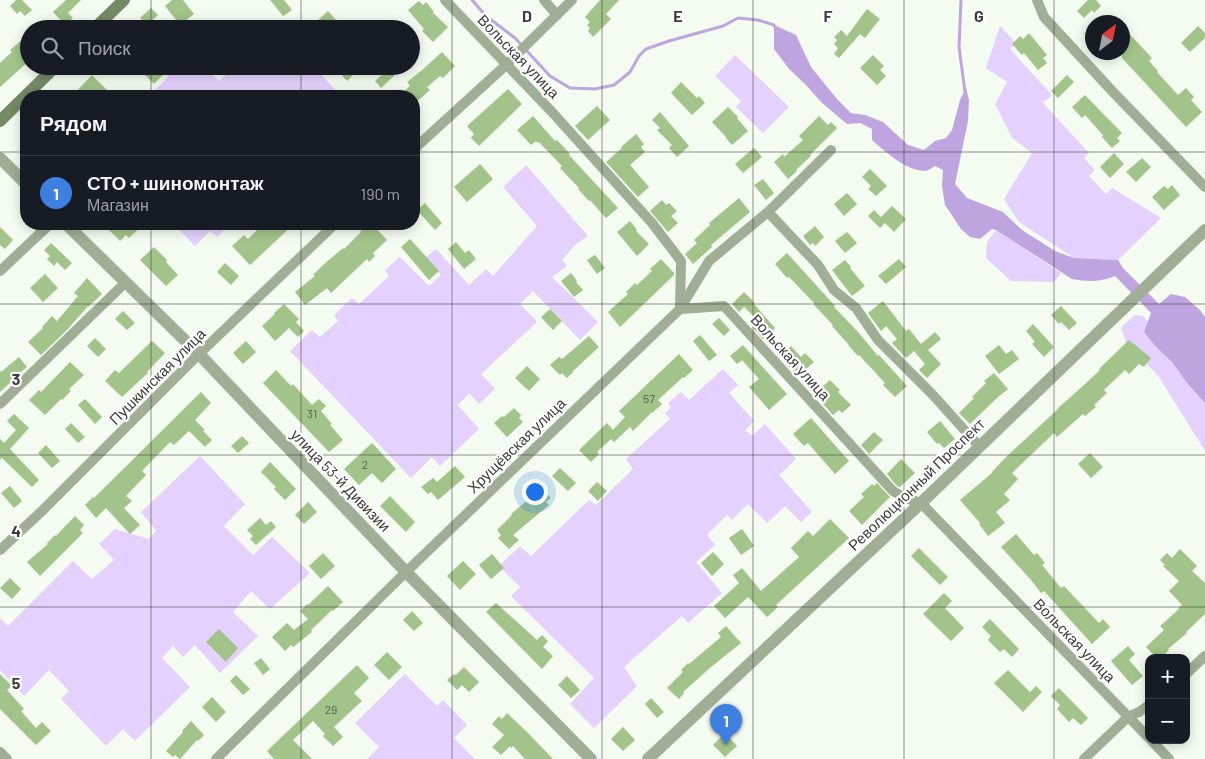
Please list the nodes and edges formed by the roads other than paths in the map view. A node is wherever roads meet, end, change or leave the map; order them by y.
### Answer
1 (124, 0) edge
2 (445, 0) edge
3 (544, 0) edge
4 (572, 0) edge
5 (1036, 0) edge
6 (557, 15) junction
7 (103, 20) edge
8 (506, 64) junction
9 (47, 75) edge
10 (32, 90) edge
11 (20, 101) edge
12 (0, 121) edge
13 (420, 143) edge
14 (832, 150) dead end
15 (0, 158) edge
16 (20, 178) edge
17 (1205, 187) edge
18 (768, 212) junction
19 (43, 230) edge
20 (72, 230) edge
21 (329, 230) edge
22 (1205, 230) edge
23 (0, 270) edge
24 (126, 282) junction
25 (680, 309) junction
26 (199, 354) junction
27 (0, 404) edge
28 (979, 446) junction
29 (921, 503) junction
30 (0, 550) edge
31 (406, 572) junction
32 (1205, 656) edge
33 (1190, 670) edge
34 (1145, 708) edge
35 (1128, 717) junction
36 (1145, 734) edge
37 (1154, 744) edge
38 (0, 752) edge
39 (7, 759) edge
40 (216, 759) edge
41 (591, 759) edge
42 (648, 759) edge
43 (1084, 759) edge
44 (1168, 759) edge

1 - 7 main road
2 - 8 street, Вольская улица
3 - 6 street
4 - 6 street
5 - 17 street
6 - 8 street
8 - 13 street
8 - 25 street, Вольская улица
9 - 10 main road
11 - 12 main road
14 - 18 street, Хрущёвская улица
15 - 16 street
18 - 25 street, Хрущёвская улица
18 - 28 street
19 - 23 street
20 - 24 street, улица 53-й Дивизии
21 - 26 street, Пушкинская улица
22 - 28 street, Революционный Проспект
24 - 26 street, улица 53-й Дивизии
24 - 27 street
25 - 29 street, Вольская улица
25 - 31 street, Хрущёвская улица
26 - 30 street, Пушкинская улица
26 - 31 street, улица 53-й Дивизии
28 - 29 street, Революционный Проспект
29 - 35 street, Вольская улица
29 - 42 street, Революционный Проспект
31 - 40 street, Хрущёвская улица
31 - 41 street, улица 53-й Дивизии
32 - 33 street
34 - 35 street
35 - 36 street, Вольская улица
35 - 43 street
37 - 44 street, Вольская улица
38 - 39 street

